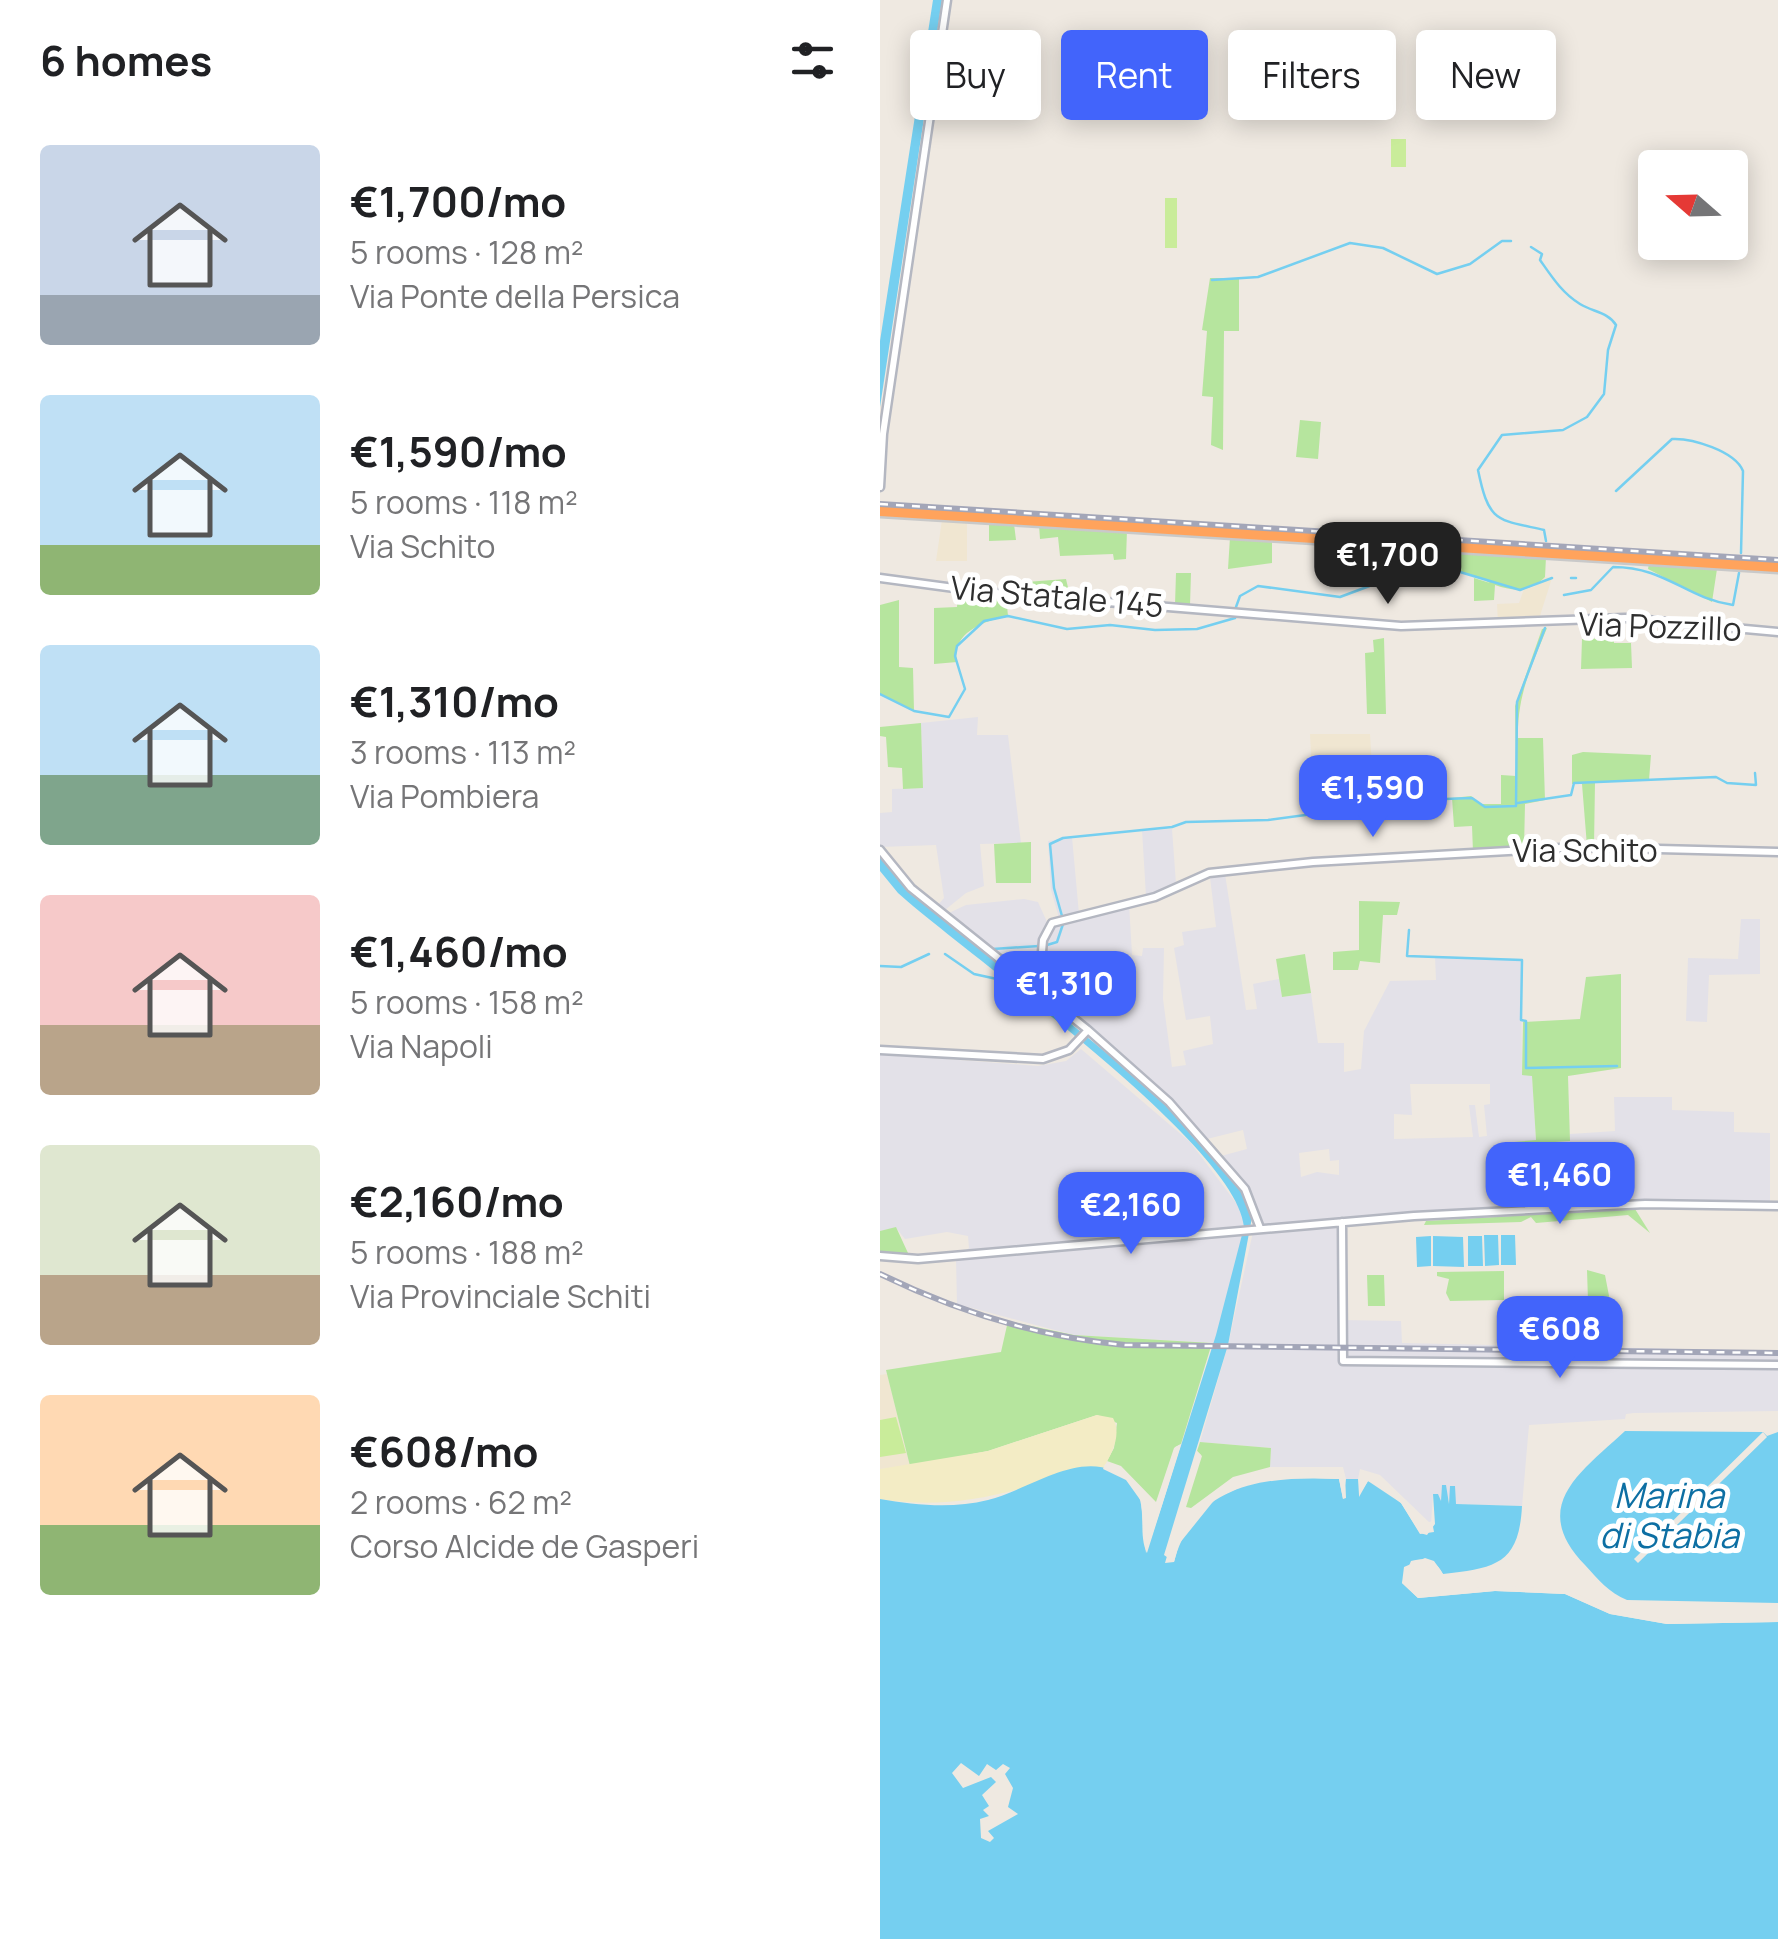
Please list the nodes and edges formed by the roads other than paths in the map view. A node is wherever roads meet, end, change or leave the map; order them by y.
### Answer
1 (947, 0) edge
2 (880, 487) edge
3 (880, 511) edge
4 (1778, 566) edge
5 (880, 578) edge
6 (1542, 625) joint
7 (1778, 632) edge
8 (880, 850) edge
9 (1778, 852) edge
10 (1029, 985) junction
11 (1088, 1030) junction
12 (880, 1050) edge
13 (1778, 1206) edge
14 (1342, 1222) junction
15 (1260, 1228) junction
16 (880, 1256) edge
17 (1778, 1365) edge

1 - 2 street
3 - 4 highway
5 - 6 street, Via Statale 145
6 - 7 street, Via Pozzillo
8 - 10 street
9 - 10 street, Via Schito
10 - 11 street
11 - 12 street
11 - 15 street
13 - 14 street
14 - 15 street
14 - 17 street
15 - 16 street

